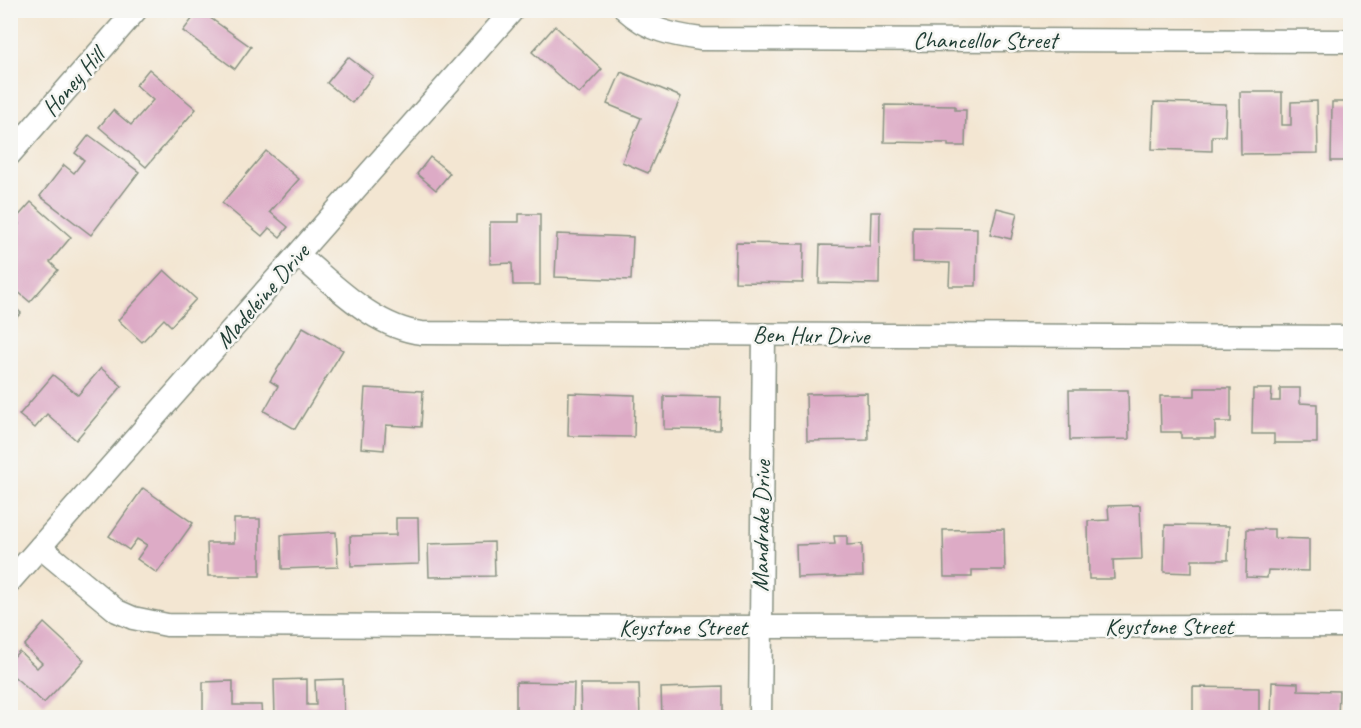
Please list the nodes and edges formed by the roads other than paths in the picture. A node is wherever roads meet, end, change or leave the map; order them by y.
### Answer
1 (136, 10) edge
2 (513, 10) edge
3 (626, 10) edge
4 (1350, 41) edge
5 (10, 154) edge
6 (298, 255) junction
7 (764, 335) junction
8 (1350, 337) edge
9 (40, 547) junction
10 (10, 580) edge
11 (1350, 626) edge
12 (760, 627) junction
13 (760, 717) edge

1 - 5 street, Honey Hill
2 - 6 street, Madeleine Drive
3 - 4 street, Chancellor Street
6 - 7 street, Ben Hur Drive
6 - 9 street, Madeleine Drive
7 - 8 street, Ben Hur Drive
7 - 12 street, Mandrake Drive
9 - 10 street, Madeleine Drive
9 - 12 street, Keystone Street
11 - 12 street, Keystone Street
12 - 13 street, Mandrake Drive

